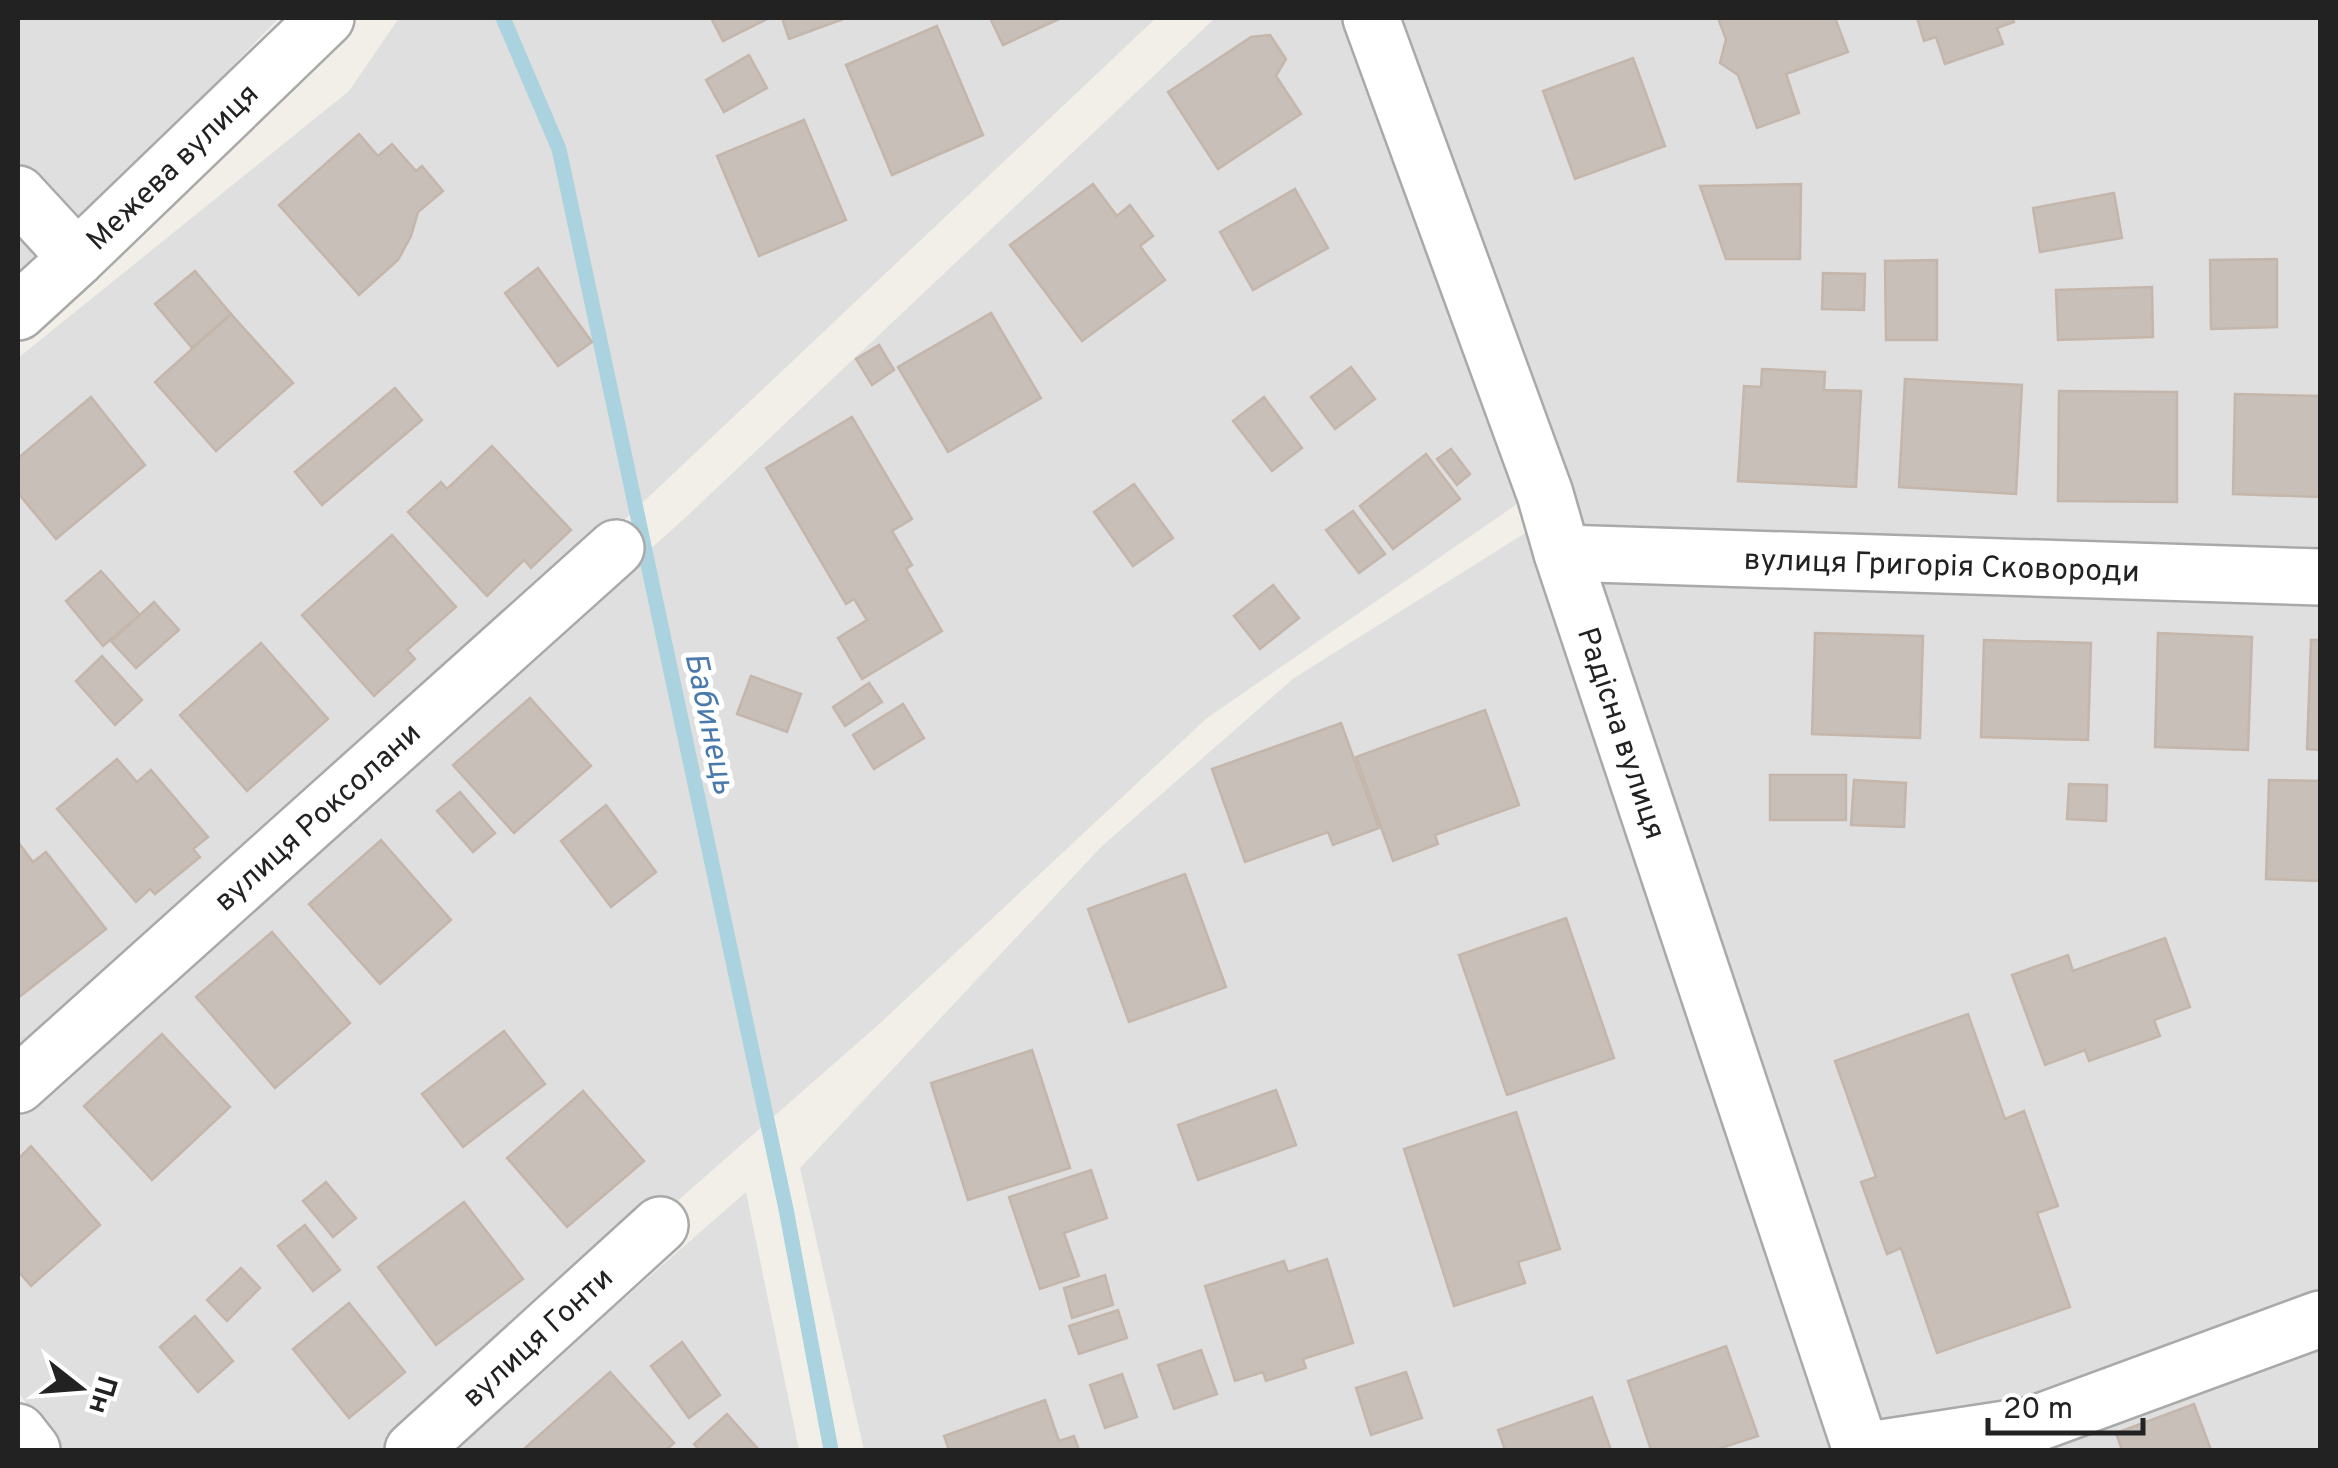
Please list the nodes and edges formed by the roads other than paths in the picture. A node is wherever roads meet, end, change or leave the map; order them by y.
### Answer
1 (326, 18) edge
2 (1371, 18) edge
3 (18, 194) edge
4 (77, 258) junction
5 (18, 312) edge
6 (616, 548) dead end
7 (1562, 553) junction
8 (2320, 576) edge
9 (18, 1085) edge
10 (660, 1225) dead end
11 (2320, 1319) edge
12 (18, 1432) edge
13 (32, 1450) edge
14 (412, 1450) edge
15 (1861, 1450) edge
16 (1869, 1450) edge

1 - 4 street, Межева вулиця
2 - 7 street, Радісна вулиця
3 - 4 street
4 - 5 street, Межева вулиця
6 - 9 street, вулиця Роксолани
7 - 8 street, вулиця Григорія Сковороди
7 - 15 street, Радісна вулиця
10 - 14 street, вулиця Гонти
11 - 16 street
12 - 13 street

